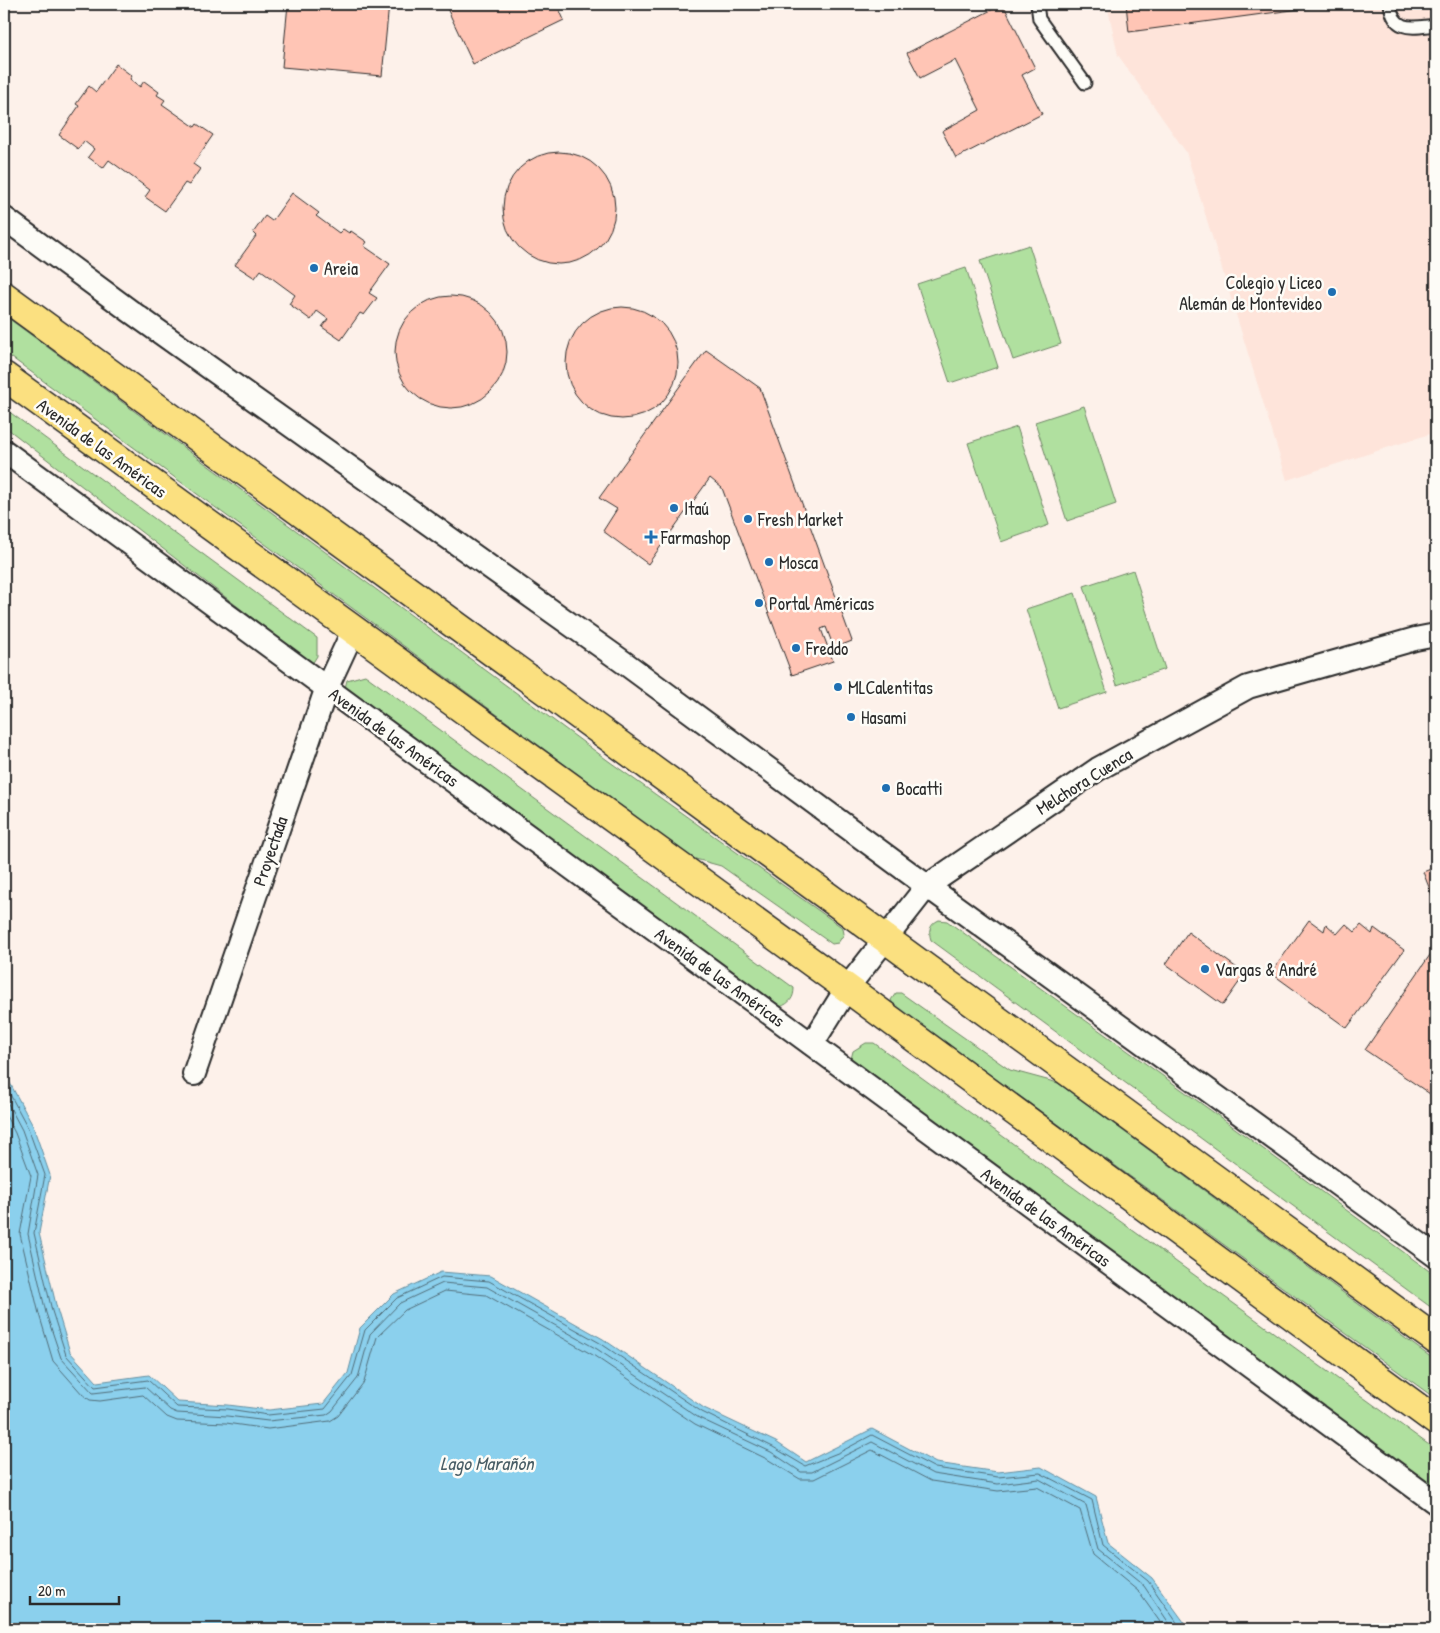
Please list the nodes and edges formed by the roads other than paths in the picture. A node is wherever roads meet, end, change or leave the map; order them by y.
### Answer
1 (1037, 4) edge
2 (1390, 4) edge
3 (1436, 25) edge
4 (1086, 83) dead end
5 (4, 218) edge
6 (4, 296) edge
7 (4, 376) edge
8 (4, 451) edge
9 (353, 631) junction
10 (1436, 636) edge
11 (327, 688) junction
12 (927, 886) junction
13 (886, 938) junction
14 (847, 988) junction
15 (812, 1044) junction
16 (194, 1074) dead end
17 (1436, 1256) edge
18 (1436, 1340) edge
19 (1436, 1421) edge
20 (1436, 1503) edge

1 - 4 lane
2 - 3 lane
5 - 12 street
6 - 13 highway
7 - 9 highway, Avenida de las Américas
8 - 11 street, Avenida de las Américas
9 - 11 street, Proyectada
9 - 14 highway, Avenida de las Américas
10 - 12 street, Melchora Cuenca
11 - 15 street, Avenida de las Américas
11 - 16 street, Proyectada
12 - 13 street, Melchora Cuenca
12 - 17 street
13 - 14 street, Melchora Cuenca
13 - 18 highway
14 - 15 street, Melchora Cuenca
14 - 19 highway, Avenida de las Américas
15 - 20 street, Avenida de las Américas

